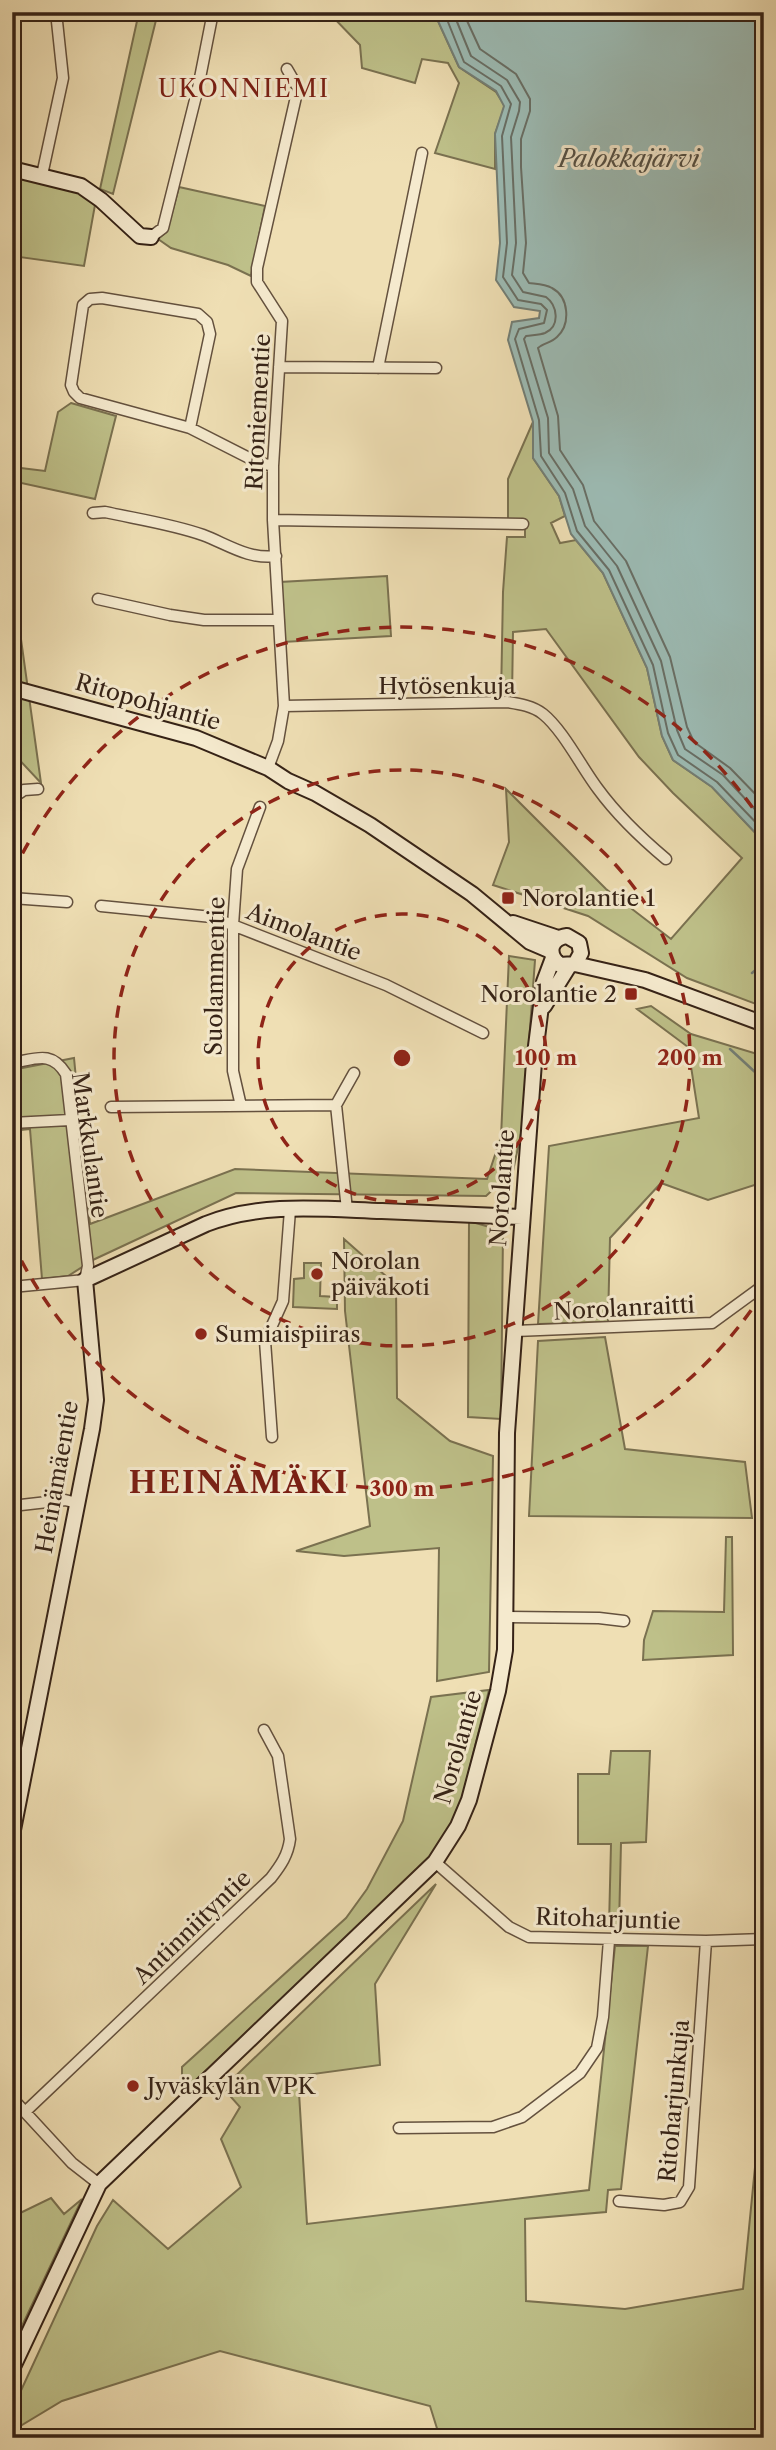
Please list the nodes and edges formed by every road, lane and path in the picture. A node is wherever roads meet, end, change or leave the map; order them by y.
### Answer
1 (56, 12) edge
2 (214, 12) edge
3 (287, 69) dead end
4 (422, 153) dead end
5 (12, 169) edge
6 (42, 175) junction
7 (151, 237) joint
8 (279, 367) junction
9 (378, 368) junction
10 (436, 368) dead end
11 (190, 428) junction
12 (273, 466) junction
13 (93, 513) dead end
14 (273, 520) junction
15 (523, 524) dead end
16 (276, 556) junction
17 (98, 598) dead end
18 (279, 620) junction
19 (12, 688) edge
20 (284, 706) junction
21 (268, 768) junction
22 (38, 789) dead end
23 (12, 798) edge
24 (260, 807) dead end
25 (666, 859) dead end
26 (12, 898) edge
27 (67, 902) dead end
28 (101, 906) dead end
29 (508, 921) junction
30 (233, 925) junction
31 (558, 938) junction
32 (552, 955) junction
33 (575, 961) junction
34 (542, 1010) junction
35 (764, 1024) edge
36 (483, 1033) dead end
37 (12, 1063) edge
38 (354, 1073) dead end
39 (336, 1105) junction
40 (240, 1106) junction
41 (111, 1107) dead end
42 (70, 1120) junction
43 (12, 1123) edge
44 (290, 1210) junction
45 (347, 1210) junction
46 (522, 1217) junction
47 (85, 1280) junction
48 (764, 1285) edge
49 (12, 1287) edge
50 (515, 1331) junction
51 (272, 1437) dead end
52 (77, 1503) junction
53 (12, 1506) edge
54 (506, 1617) junction
55 (624, 1621) dead end
56 (264, 1730) dead end
57 (12, 1835) edge
58 (435, 1862) junction
59 (764, 1939) edge
60 (609, 1940) junction
61 (706, 1941) junction
62 (12, 2098) edge
63 (25, 2112) junction
64 (399, 2128) dead end
65 (99, 2184) junction
66 (619, 2201) dead end
67 (12, 2369) edge

1 - 6 street
2 - 7 street
3 - 8 street, Ritoniementie
4 - 9 street
5 - 6 street
6 - 7 street
8 - 9 street
8 - 12 street, Ritoniementie
9 - 10 street
11 - 11 street
11 - 12 street
12 - 14 street, Ritoniementie
13 - 16 street
14 - 15 street
14 - 16 street, Ritoniementie
16 - 18 street, Ritoniementie
17 - 18 street
18 - 20 street, Ritoniementie
19 - 21 street, Ritopohjantie
20 - 21 street, Ritoniementie
20 - 25 street, Hytösenkuja
21 - 29 street, Ritopohjantie
22 - 23 street
24 - 30 street, Suolammentie
26 - 27 street
28 - 30 street, Aimolantie
29 - 31 street, Ritopohjantie
29 - 32 street, Ritopohjantie
30 - 36 street, Aimolantie
30 - 40 street, Suolammentie
31 - 32 street
31 - 33 street
32 - 33 street
32 - 34 street, Norolantie
33 - 34 street, Norolantie
33 - 35 street
34 - 46 street, Norolantie
37 - 42 street, Markkulantie
38 - 39 street
39 - 40 street
39 - 45 street
40 - 41 street
42 - 43 street
42 - 47 street, Markkulantie
44 - 45 street
44 - 47 street
44 - 51 street
45 - 46 street
46 - 50 street, Norolantie
47 - 49 street
47 - 52 street, Heinämäentie
48 - 50 street, Norolanraitti
50 - 54 street, Norolantie
52 - 53 street
52 - 57 street, Heinämäentie
54 - 55 street
54 - 58 street, Norolantie
56 - 63 street, Antinniityntie
58 - 60 street, Ritoharjuntie
58 - 65 street, Norolantie
59 - 61 street, Ritoharjuntie
60 - 61 street, Ritoharjuntie
60 - 64 street
61 - 66 street, Ritoharjunkuja
62 - 63 street
63 - 65 street
65 - 67 street, Norolantie

